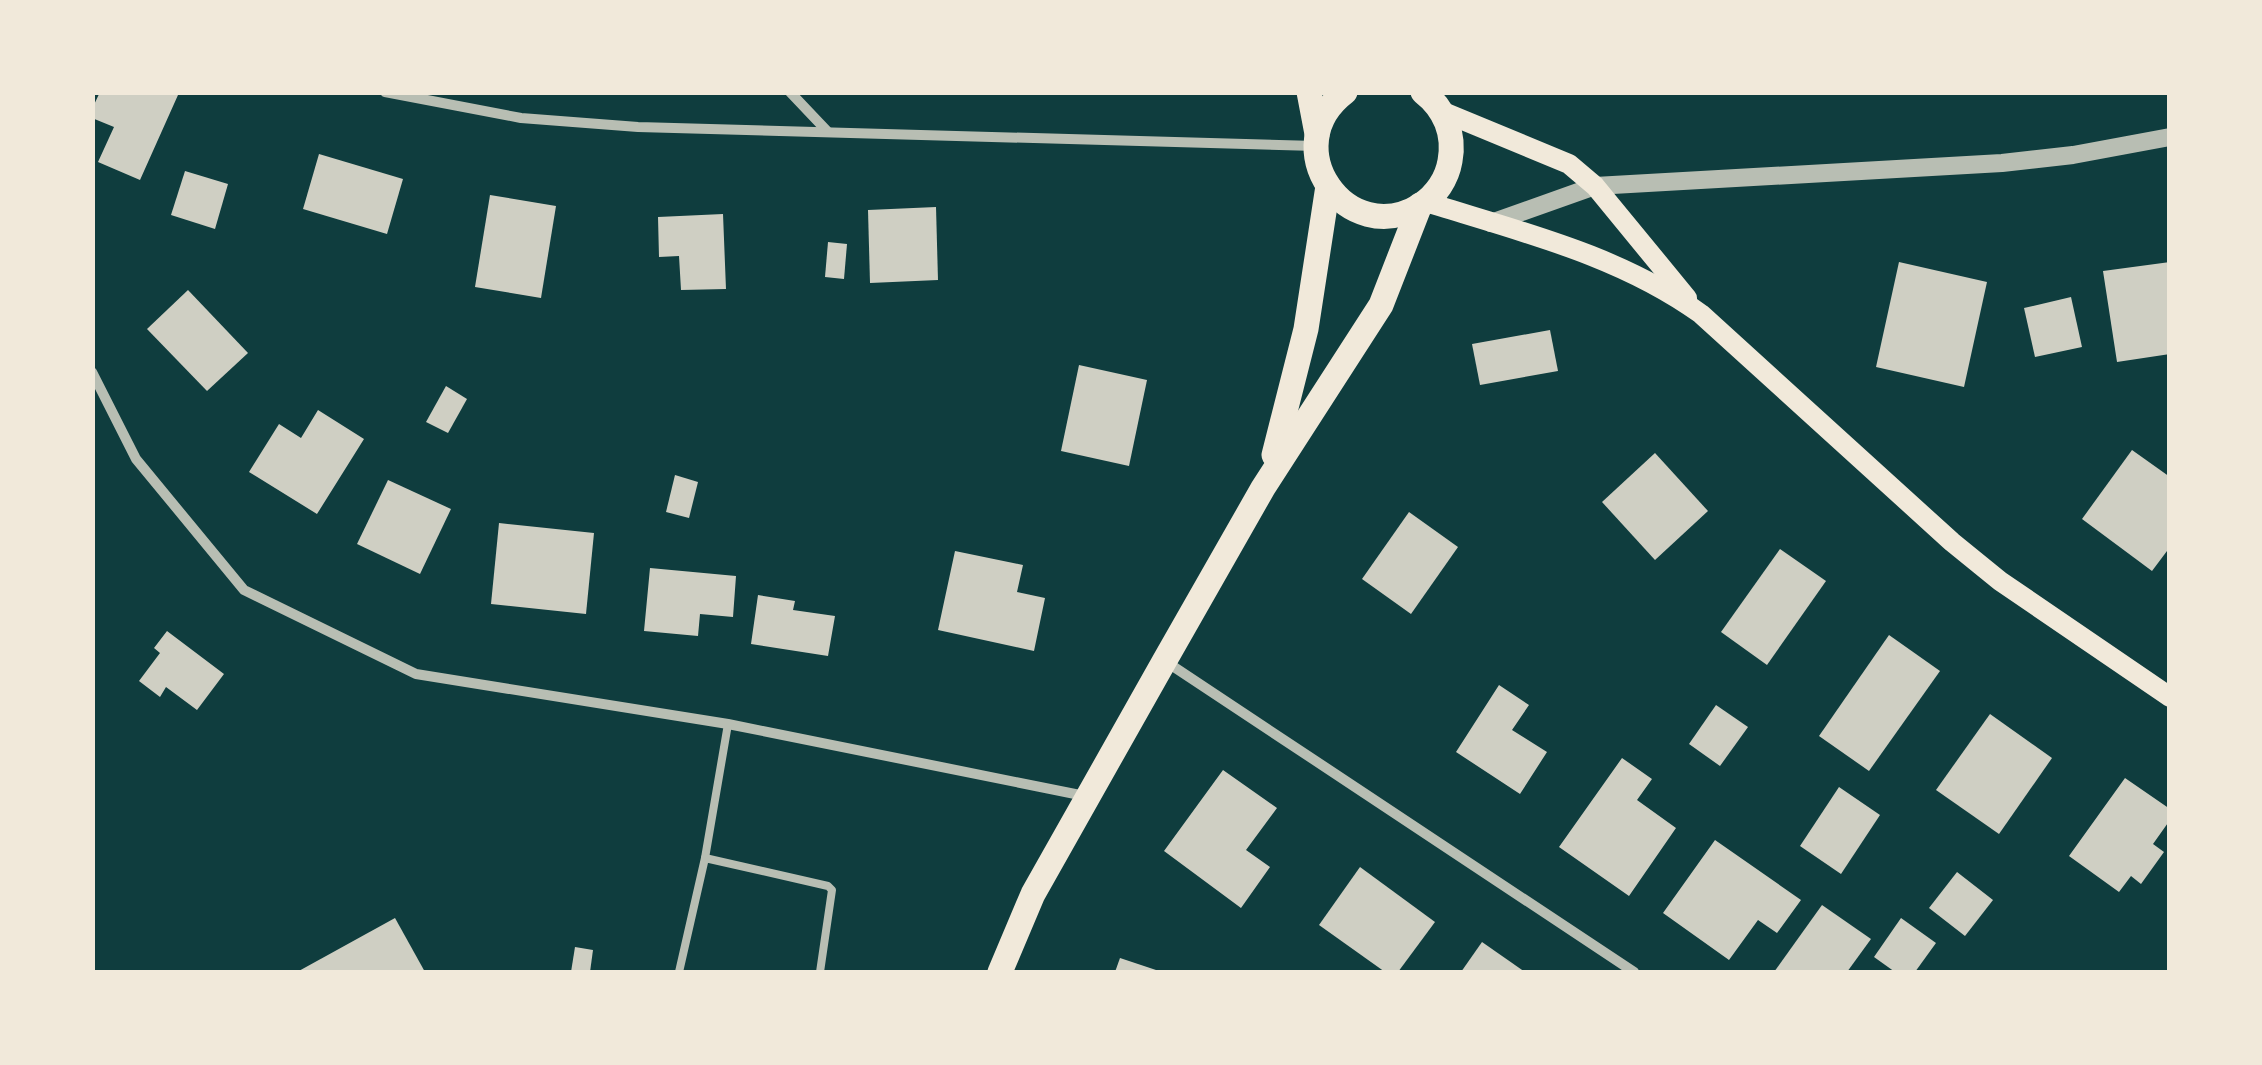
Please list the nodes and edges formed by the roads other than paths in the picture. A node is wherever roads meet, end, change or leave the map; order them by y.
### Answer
1 (384, 92) edge
2 (790, 92) edge
3 (1309, 92) edge
4 (1345, 92) edge
5 (1432, 99) edge
6 (828, 132) junction
7 (2170, 137) edge
8 (1316, 140) junction
9 (1328, 186) junction
10 (1595, 186) junction
11 (1423, 203) junction
12 (1491, 222) junction
13 (1701, 314) junction
14 (92, 372) edge
15 (1263, 488) junction
16 (1164, 660) junction
17 (2170, 696) edge
18 (728, 724) junction
19 (1087, 796) junction
20 (705, 858) junction
21 (679, 972) edge
22 (820, 972) edge
23 (1000, 972) edge
24 (1634, 972) edge

1 - 6 street
2 - 6 street
3 - 8 main road
4 - 8 main road
5 - 10 main road
5 - 11 main road
6 - 8 street
7 - 10 street
8 - 9 main road
9 - 11 main road
9 - 15 main road
10 - 12 street
10 - 13 main road
11 - 12 main road
11 - 15 main road
12 - 13 main road
13 - 17 main road
14 - 18 street
15 - 16 main road
16 - 19 main road
16 - 24 street
18 - 19 street
18 - 20 lane
19 - 23 main road
20 - 21 lane
20 - 22 lane

